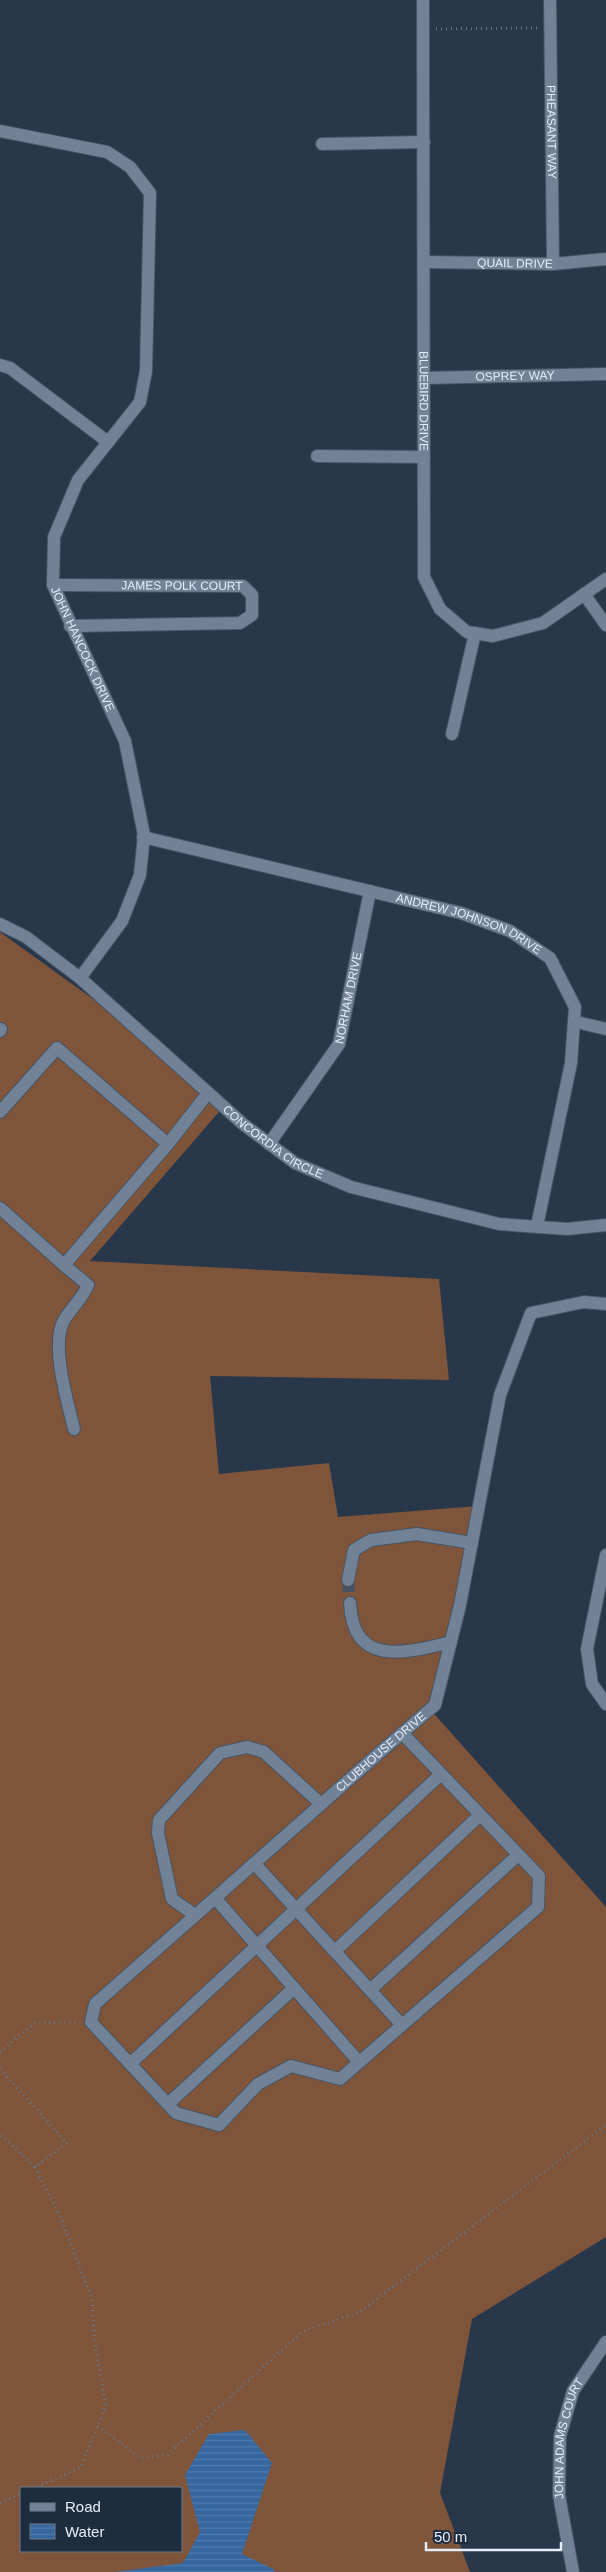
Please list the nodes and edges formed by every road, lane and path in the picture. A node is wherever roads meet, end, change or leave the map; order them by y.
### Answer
1 (424, 0) edge
2 (550, 0) edge
3 (551, 28) junction
4 (424, 29) junction
5 (0, 130) edge
6 (424, 142) junction
7 (322, 144) dead end
8 (606, 259) edge
9 (424, 262) junction
10 (553, 264) junction
11 (0, 365) edge
12 (606, 374) edge
13 (424, 378) junction
14 (108, 442) junction
15 (317, 456) dead end
16 (424, 456) junction
17 (606, 579) edge
18 (53, 585) junction
19 (584, 594) junction
20 (606, 625) edge
21 (70, 626) junction
22 (475, 633) junction
23 (452, 734) dead end
24 (144, 837) junction
25 (370, 891) junction
26 (0, 924) edge
27 (80, 978) junction
28 (576, 1022) junction
29 (606, 1029) edge
30 (208, 1093) junction
31 (0, 1112) edge
32 (168, 1144) junction
33 (269, 1144) junction
34 (0, 1208) edge
35 (606, 1225) edge
36 (537, 1226) junction
37 (64, 1265) junction
38 (606, 1304) edge
39 (74, 1429) dead end
40 (472, 1543) junction
41 (606, 1555) edge
42 (348, 1580) tunnel mouth
43 (350, 1603) tunnel mouth
44 (451, 1642) junction
45 (606, 1704) edge
46 (402, 1733) junction
47 (441, 1774) junction
48 (322, 1804) junction
49 (480, 1815) junction
50 (518, 1854) junction
51 (254, 1863) junction
52 (215, 1898) junction
53 (295, 1908) junction
54 (196, 1915) junction
55 (257, 1947) junction
56 (335, 1951) junction
57 (294, 1988) junction
58 (370, 1990) junction
59 (91, 2022) junction
60 (402, 2025) junction
61 (0, 2052) edge
62 (359, 2062) junction
63 (130, 2064) junction
64 (0, 2069) edge
65 (172, 2108) junction
66 (606, 2125) edge
67 (0, 2134) edge
68 (35, 2167) junction
69 (606, 2342) edge
70 (98, 2426) junction
71 (37, 2487) edge
72 (20, 2494) edge
73 (0, 2503) edge
74 (573, 2572) edge

1 - 4 street, BLUEBIRD DRIVE
2 - 3 street, PHEASANT WAY
3 - 4 path
3 - 10 street, PHEASANT WAY
4 - 6 street, BLUEBIRD DRIVE
5 - 14 street, JOHN HANCOCK DRIVE
6 - 7 street
6 - 9 street, BLUEBIRD DRIVE
8 - 10 street, QUAIL DRIVE
9 - 10 street, QUAIL DRIVE
9 - 13 street, BLUEBIRD DRIVE
11 - 14 street
12 - 13 street, OSPREY WAY
13 - 16 street, BLUEBIRD DRIVE
14 - 18 street, JOHN HANCOCK DRIVE
15 - 16 street
16 - 22 street, BLUEBIRD DRIVE
17 - 19 street, BLUEBIRD DRIVE
18 - 21 street, JOHN HANCOCK DRIVE
18 - 21 street, JAMES POLK COURT
19 - 20 street
19 - 22 street, BLUEBIRD DRIVE
21 - 24 street, JOHN HANCOCK DRIVE
22 - 23 street
24 - 25 street, ANDREW JOHNSON DRIVE
24 - 27 street, JOHN HANCOCK DRIVE
25 - 28 street, ANDREW JOHNSON DRIVE
25 - 33 street, NORHAM DRIVE
26 - 27 street, CONCORDIA CIRCLE
27 - 30 street, CONCORDIA CIRCLE
28 - 29 street
28 - 36 street, ANDREW JOHNSON DRIVE
30 - 32 street
30 - 33 street, CONCORDIA CIRCLE
31 - 32 street
32 - 37 street
33 - 36 street, CONCORDIA CIRCLE
34 - 37 street
35 - 36 street, CONCORDIA CIRCLE
37 - 39 street
38 - 40 street, CLUBHOUSE DRIVE
40 - 42 street
40 - 44 street, CLUBHOUSE DRIVE
41 - 45 street
43 - 44 street
44 - 46 street, CLUBHOUSE DRIVE
46 - 47 street
46 - 48 street, CLUBHOUSE DRIVE
47 - 49 street
47 - 53 street
48 - 51 street, CLUBHOUSE DRIVE
48 - 54 street
49 - 50 street
49 - 56 street
50 - 58 street
50 - 60 street
51 - 52 street, CLUBHOUSE DRIVE
51 - 53 street
52 - 54 street, CLUBHOUSE DRIVE
52 - 55 street
53 - 55 street
53 - 56 street
54 - 59 street, CLUBHOUSE DRIVE
55 - 57 street
55 - 63 street
56 - 58 street
57 - 62 street
57 - 65 street
58 - 60 street
59 - 61 path
59 - 63 street
60 - 62 street
62 - 65 street
63 - 65 street
64 - 68 path
66 - 70 path
67 - 68 path
68 - 70 path
69 - 74 street, JOHN ADAMS COURT
70 - 71 path
72 - 73 path

